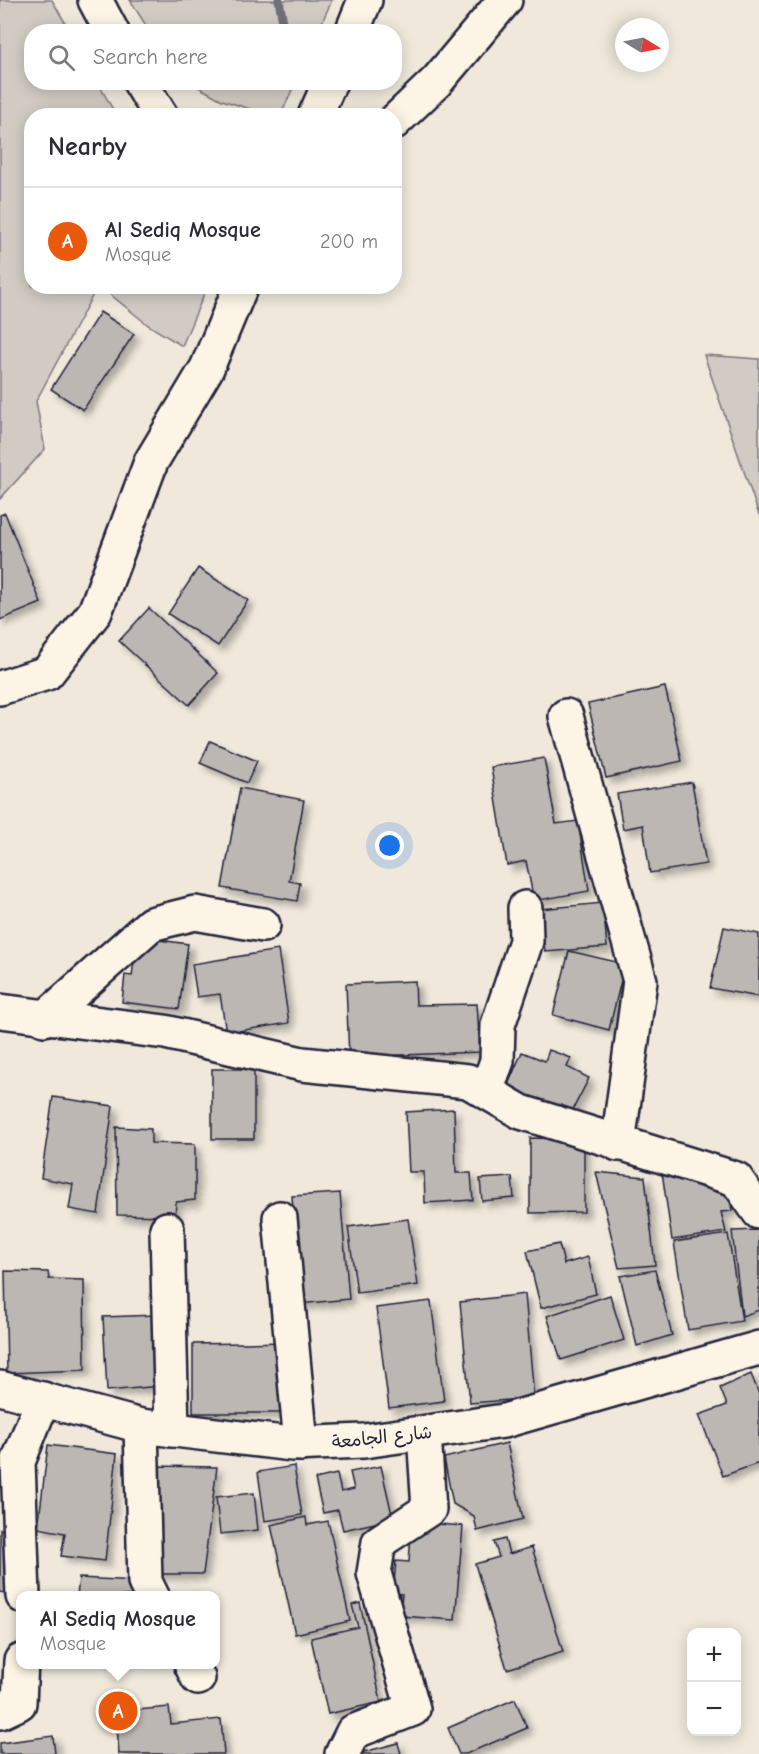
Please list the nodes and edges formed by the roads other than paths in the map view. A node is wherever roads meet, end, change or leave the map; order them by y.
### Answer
1 (95, 0) edge
2 (365, 0) edge
3 (506, 0) edge
4 (108, 24) edge
5 (355, 24) edge
6 (145, 90) edge
7 (326, 90) edge
8 (156, 108) edge
9 (319, 108) edge
10 (402, 114) edge
11 (237, 294) edge
12 (0, 688) edge
13 (566, 717) dead end
14 (525, 908) dead end
15 (263, 925) dead end
16 (0, 1011) edge
17 (44, 1019) junction
18 (486, 1091) junction
19 (618, 1144) junction
20 (759, 1212) edge
21 (280, 1218) dead end
22 (167, 1229) dead end
23 (759, 1348) edge
24 (0, 1388) edge
25 (43, 1399) junction
26 (157, 1428) junction
27 (424, 1432) junction
28 (302, 1444) junction
29 (23, 1591) edge
30 (150, 1591) edge
31 (21, 1669) edge
32 (0, 1712) edge
33 (342, 1754) edge

1 - 4 street
2 - 5 street
3 - 10 street
6 - 8 street
7 - 9 street
11 - 12 street
13 - 19 street
14 - 18 street
15 - 17 street
16 - 17 street
17 - 18 street
18 - 19 street
19 - 20 street
21 - 28 street
22 - 26 street
23 - 27 street, شارع الجامعة
24 - 25 street, شارع الجامعة
25 - 26 street, شارع الجامعة
25 - 29 street
26 - 28 street, شارع الجامعة
26 - 30 street
27 - 28 street, شارع الجامعة
27 - 33 street
31 - 32 street

